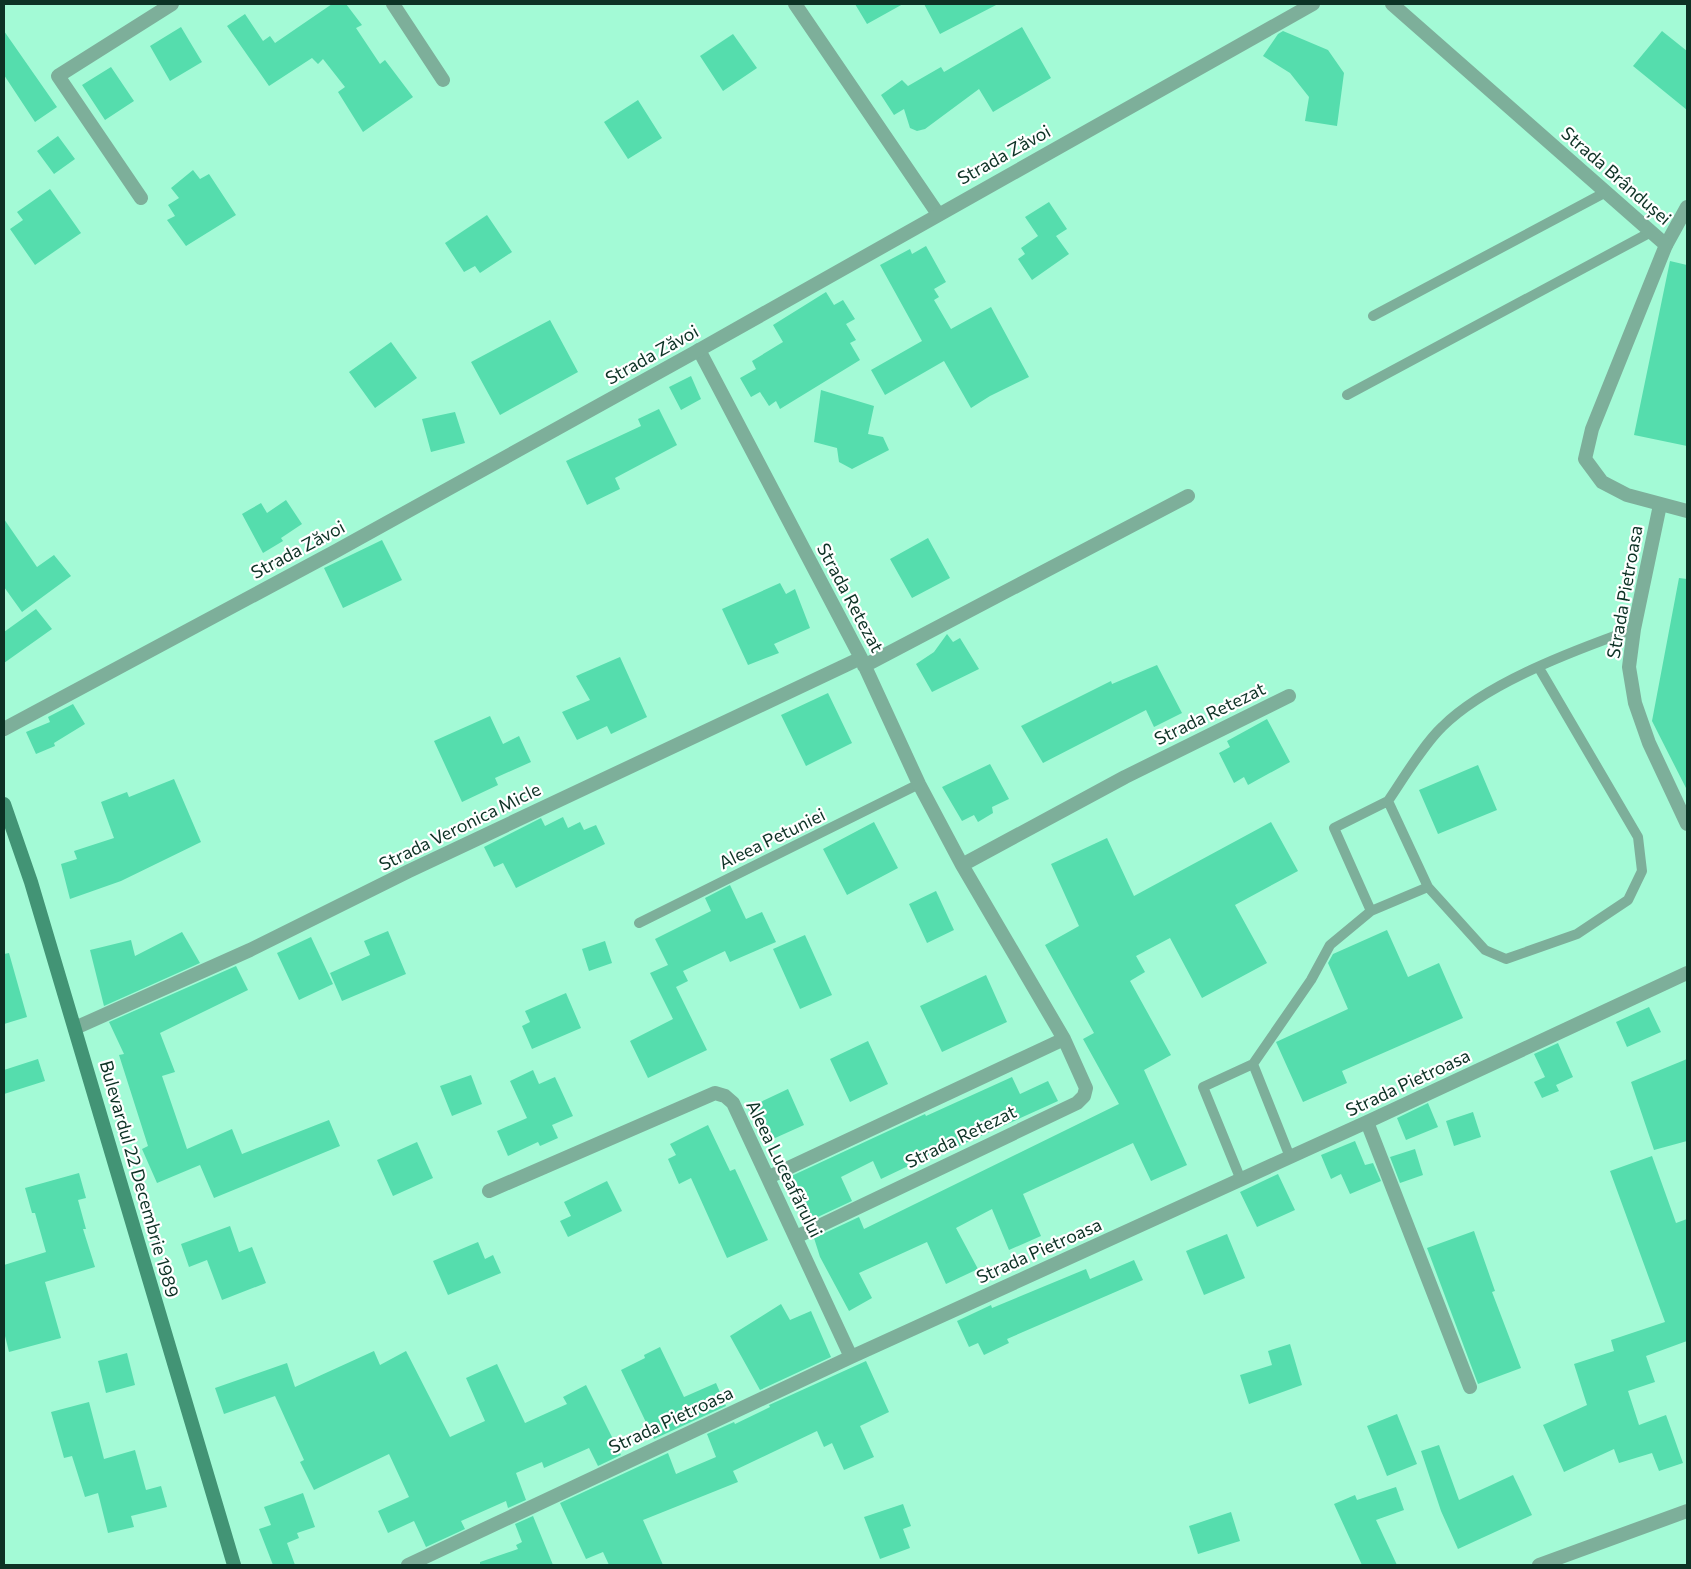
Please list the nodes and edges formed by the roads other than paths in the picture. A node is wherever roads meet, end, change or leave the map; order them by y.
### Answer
1 (172, 4) edge
2 (393, 4) edge
3 (795, 4) edge
4 (1313, 4) edge
5 (1392, 4) edge
6 (443, 80) dead end
7 (1606, 192) junction
8 (142, 198) dead end
9 (1687, 208) edge
10 (938, 214) junction
11 (1651, 232) junction
12 (1666, 245) junction
13 (1372, 316) dead end
14 (699, 350) junction
15 (1347, 395) dead end
16 (1188, 496) dead end
17 (1660, 505) junction
18 (1687, 511) edge
19 (1634, 629) junction
20 (862, 662) junction
21 (1539, 668) junction
22 (1289, 696) dead end
23 (4, 728) edge
24 (919, 784) junction
25 (1388, 801) junction
26 (4, 804) edge
27 (1687, 824) edge
28 (962, 865) junction
29 (1428, 887) junction
30 (1371, 911) junction
31 (639, 923) dead end
32 (1687, 973) edge
33 (75, 1028) junction
34 (1064, 1039) junction
35 (1254, 1064) junction
36 (1367, 1122) junction
37 (1290, 1157) junction
38 (769, 1177) junction
39 (1241, 1180) junction
40 (489, 1191) dead end
41 (796, 1237) junction
42 (851, 1356) junction
43 (1470, 1387) dead end
44 (1687, 1511) edge
45 (234, 1565) edge
46 (408, 1565) edge
47 (1539, 1565) edge

1 - 8 street
2 - 6 street
3 - 10 street
4 - 10 street, Strada Zăvoi
5 - 7 street, Strada Brândușei
7 - 11 street, Strada Brândușei
7 - 13 lane
9 - 12 street
10 - 14 street, Strada Zăvoi
11 - 12 street, Strada Brândușei
11 - 15 lane
12 - 17 street, Strada Brândușei
14 - 20 street, Strada Retezat
14 - 23 street, Strada Zăvoi
16 - 20 street, Strada Veronica Micle
17 - 18 street, Strada Brândușei
17 - 19 street, Strada Pietroasa
19 - 21 lane
19 - 27 street, Strada Pietroasa
20 - 24 street, Strada Retezat
20 - 33 street, Strada Veronica Micle
21 - 25 lane
21 - 29 lane
22 - 28 street, Strada Retezat
24 - 28 street, Strada Retezat
24 - 31 lane, Aleea Petuniei
25 - 29 lane
25 - 30 lane
26 - 33 main road, Bulevardul 22 Decembrie 1989
28 - 34 street, Strada Retezat
29 - 30 lane
30 - 35 lane
32 - 36 street, Strada Pietroasa
33 - 45 main road, Bulevardul 22 Decembrie 1989
34 - 38 street
34 - 41 street, Strada Retezat
35 - 37 lane
35 - 39 lane
36 - 37 street, Strada Pietroasa
36 - 43 street
37 - 39 street, Strada Pietroasa
38 - 40 street, Aleea Luceafărului
38 - 41 street, Aleea Luceafărului
39 - 42 street, Strada Pietroasa
41 - 42 street, Aleea Luceafărului
42 - 46 street, Strada Pietroasa
44 - 47 street

